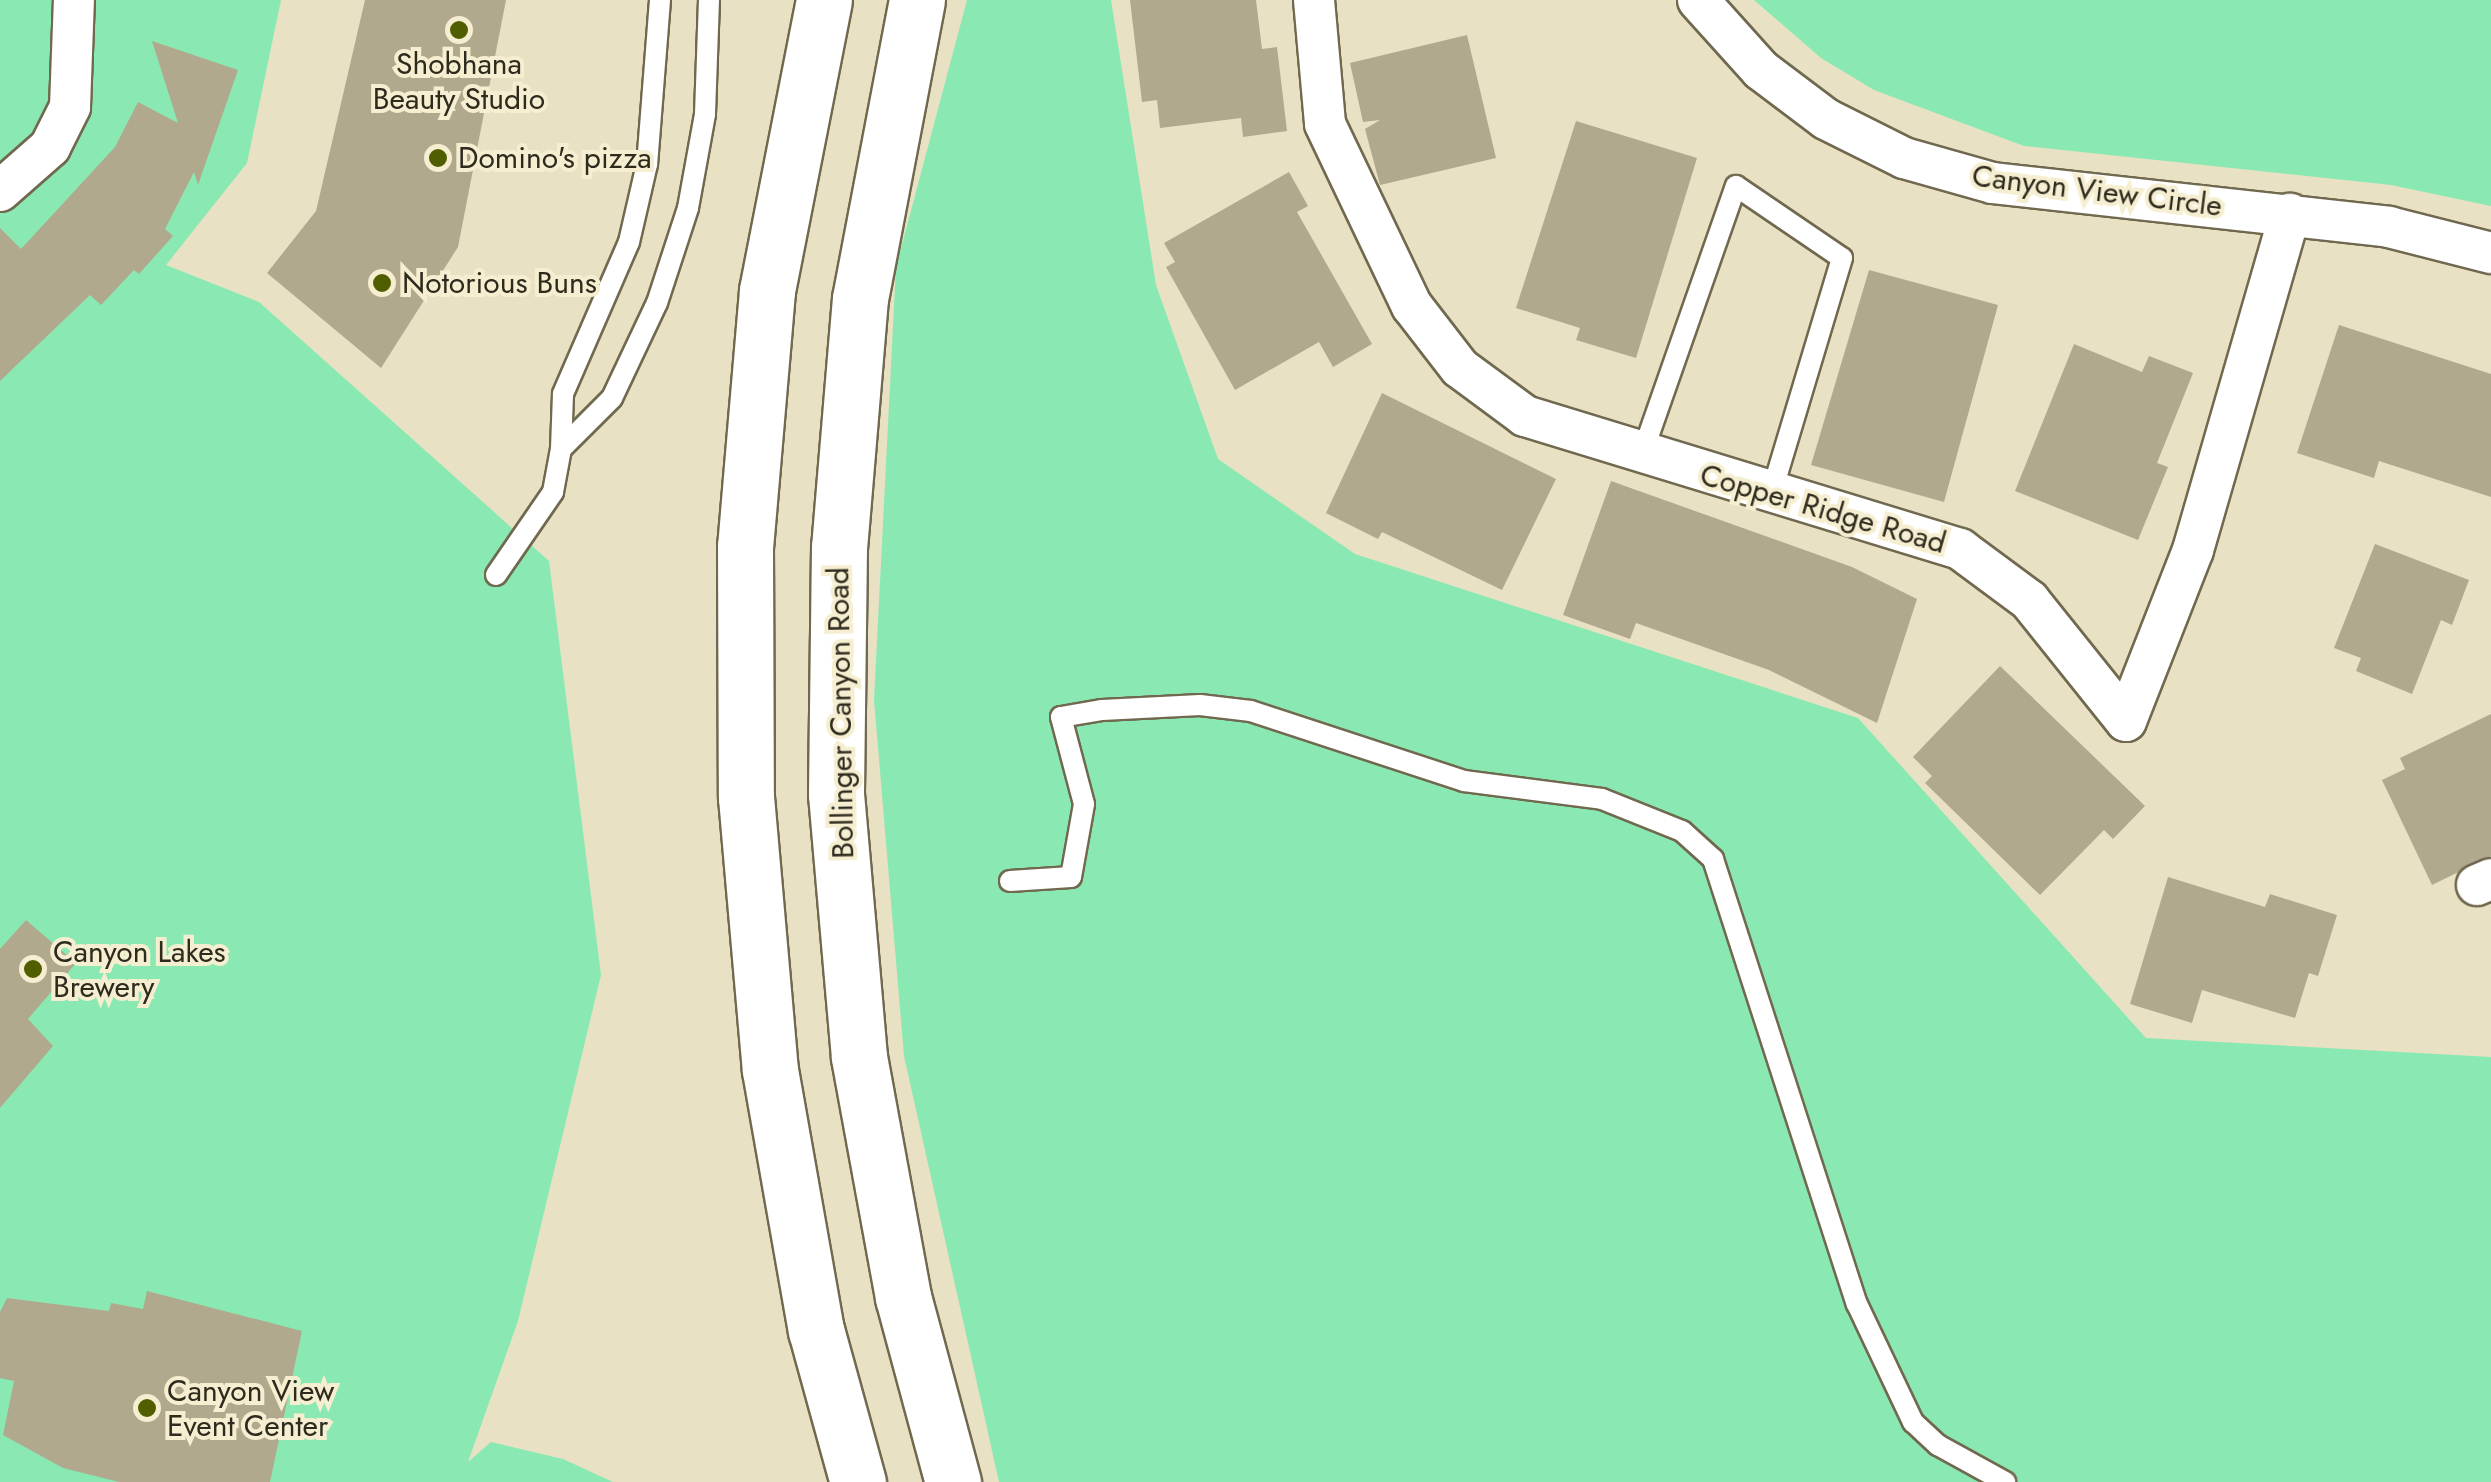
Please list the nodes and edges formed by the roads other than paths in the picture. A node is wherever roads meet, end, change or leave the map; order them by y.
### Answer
1 (74, 0) edge
2 (660, 0) edge
3 (709, 0) edge
4 (824, 0) edge
5 (917, 0) edge
6 (1314, 0) edge
7 (1698, 0) edge
8 (0, 191) edge
9 (2290, 214) junction
10 (2491, 253) edge
11 (562, 449) junction
12 (1642, 454) junction
13 (1772, 492) junction
14 (496, 575) dead end
15 (1010, 880) dead end
16 (858, 1482) edge
17 (953, 1482) edge
18 (2005, 1482) edge

1 - 8 street
2 - 11 lane
3 - 11 lane
4 - 16 main road
5 - 17 main road, Bollinger Canyon Road
6 - 12 street, Copper Ridge Road
7 - 9 street, Canyon View Circle
9 - 10 street, Canyon View Circle
9 - 13 street, Copper Ridge Road
11 - 14 lane
12 - 13 street, Copper Ridge Road
12 - 13 lane
15 - 18 lane

